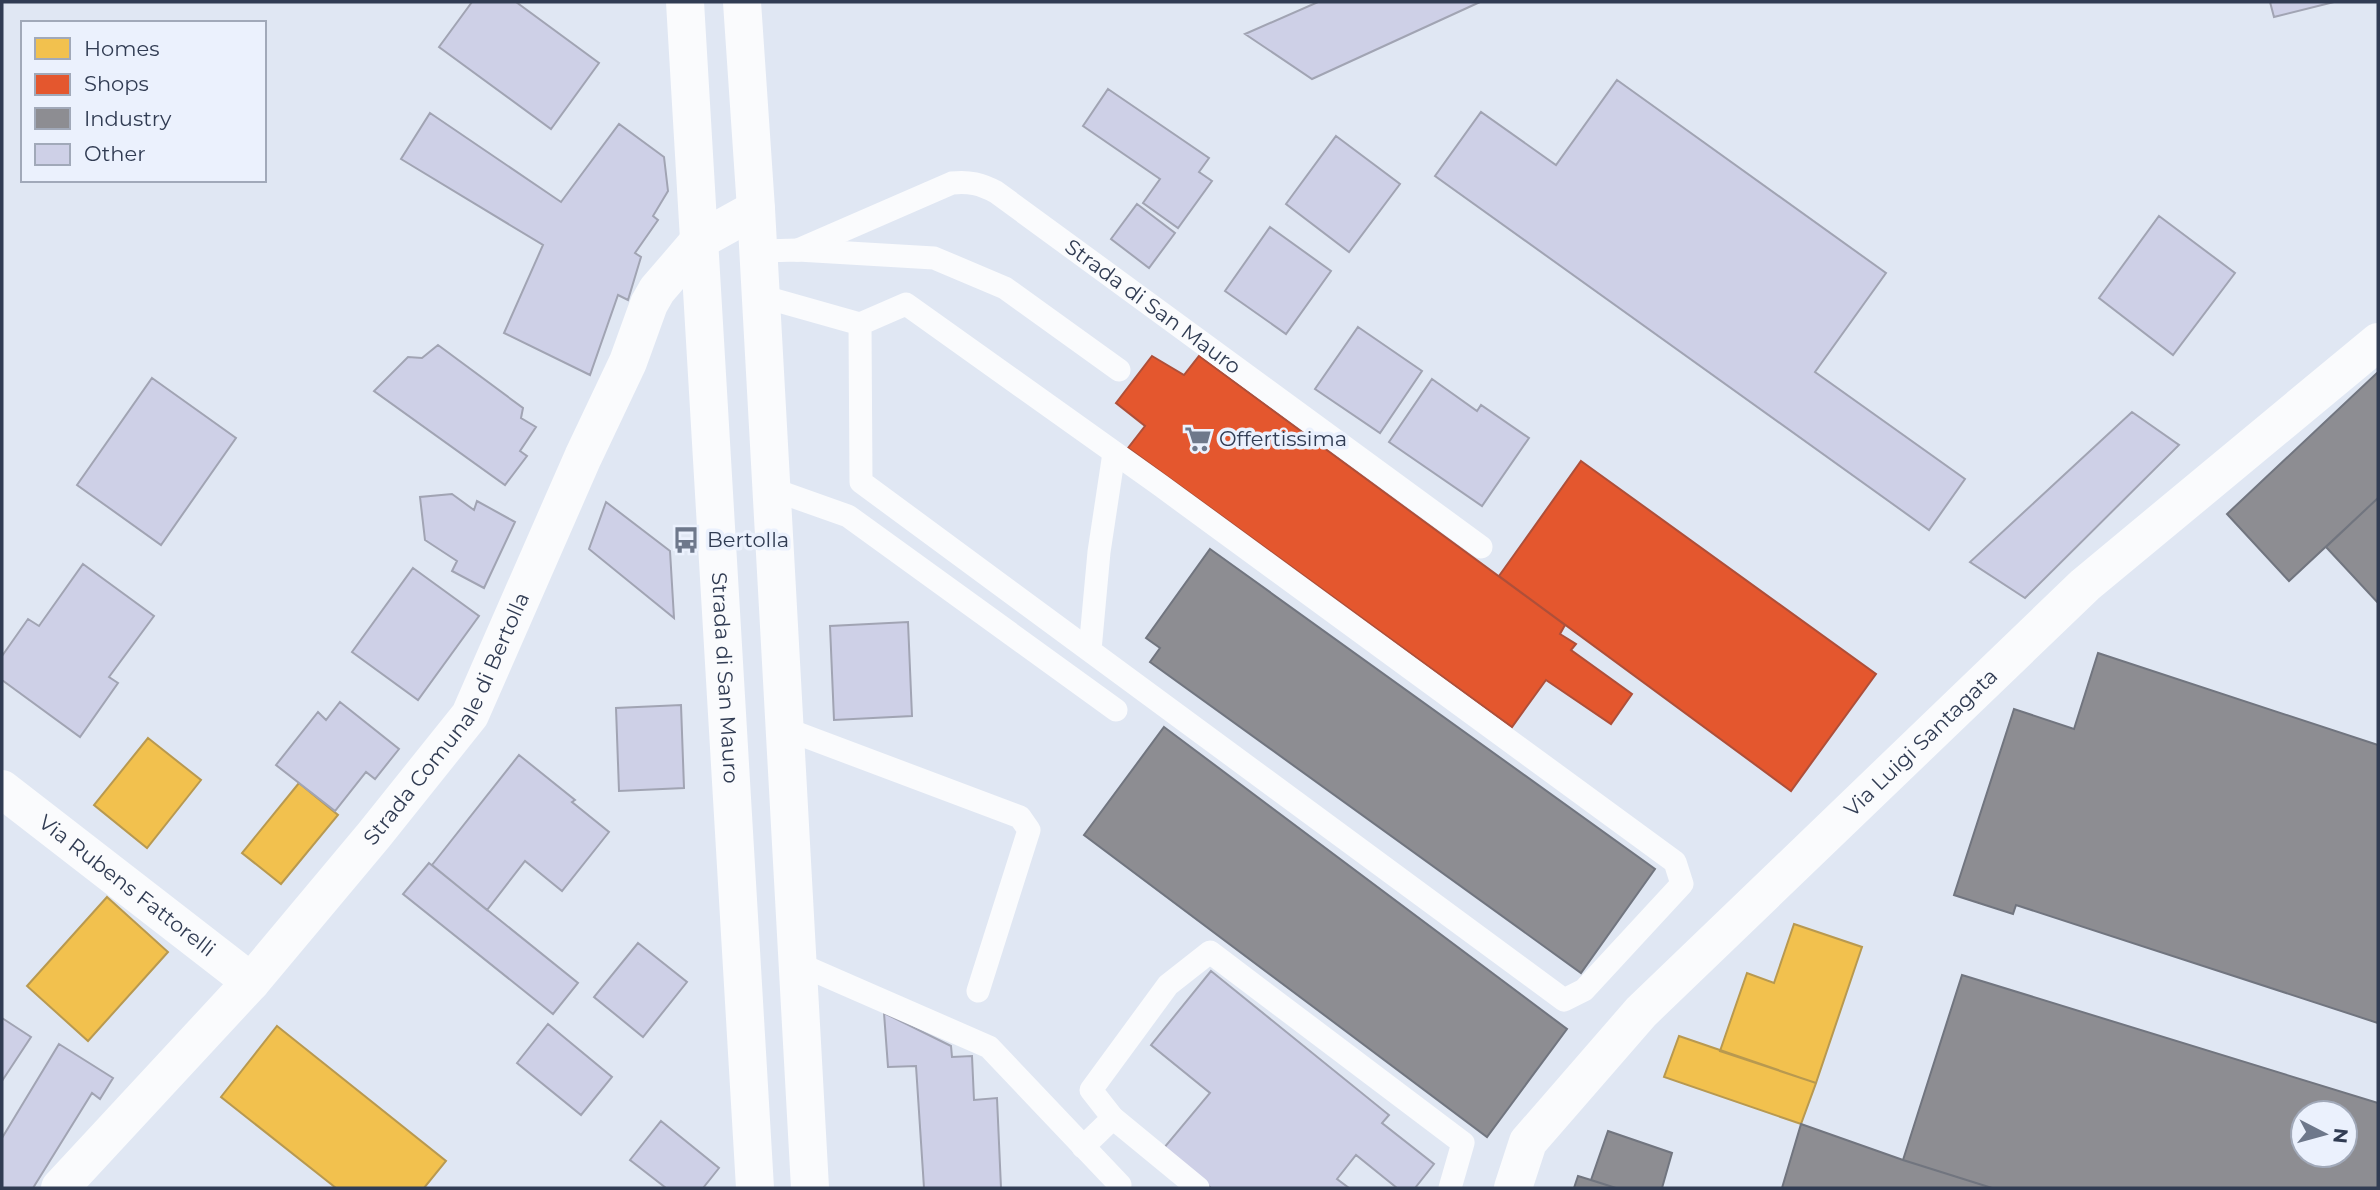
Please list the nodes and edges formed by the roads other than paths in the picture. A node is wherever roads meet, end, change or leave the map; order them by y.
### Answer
1 (685, 2) edge
2 (742, 2) edge
3 (756, 209) junction
4 (700, 240) junction
5 (758, 250) junction
6 (798, 250) junction
7 (761, 296) junction
8 (860, 324) junction
9 (2378, 342) edge
10 (1119, 370) dead end
11 (1114, 453) junction
12 (772, 489) junction
13 (1481, 547) dead end
14 (1090, 650) junction
15 (1116, 709) dead end
16 (786, 729) junction
17 (2, 789) edge
18 (799, 964) junction
19 (251, 982) junction
20 (978, 991) dead end
21 (1113, 1118) junction
22 (1083, 1147) junction
23 (1120, 1185) dead end
24 (60, 1188) edge
25 (755, 1188) edge
26 (810, 1188) edge
27 (1198, 1188) edge
28 (1450, 1188) edge
29 (1513, 1188) edge

1 - 4 street, Strada di San Mauro
2 - 3 street
3 - 4 street, Strada Comunale di Bertolla
3 - 5 street
4 - 19 street, Strada Comunale di Bertolla
4 - 25 street, Strada di San Mauro
5 - 6 lane
5 - 7 street
6 - 10 lane
6 - 13 lane, Strada di San Mauro
7 - 8 lane
7 - 12 street
8 - 11 lane
8 - 14 lane
9 - 29 street, Via Luigi Santagata
11 - 14 lane
11 - 14 lane
12 - 15 lane
12 - 16 street
16 - 18 street
16 - 20 lane
17 - 19 street, Via Rubens Fattorelli
18 - 22 lane
18 - 26 street
19 - 24 street, Strada Comunale di Bertolla
21 - 22 lane
21 - 27 lane
21 - 28 lane
22 - 23 lane

